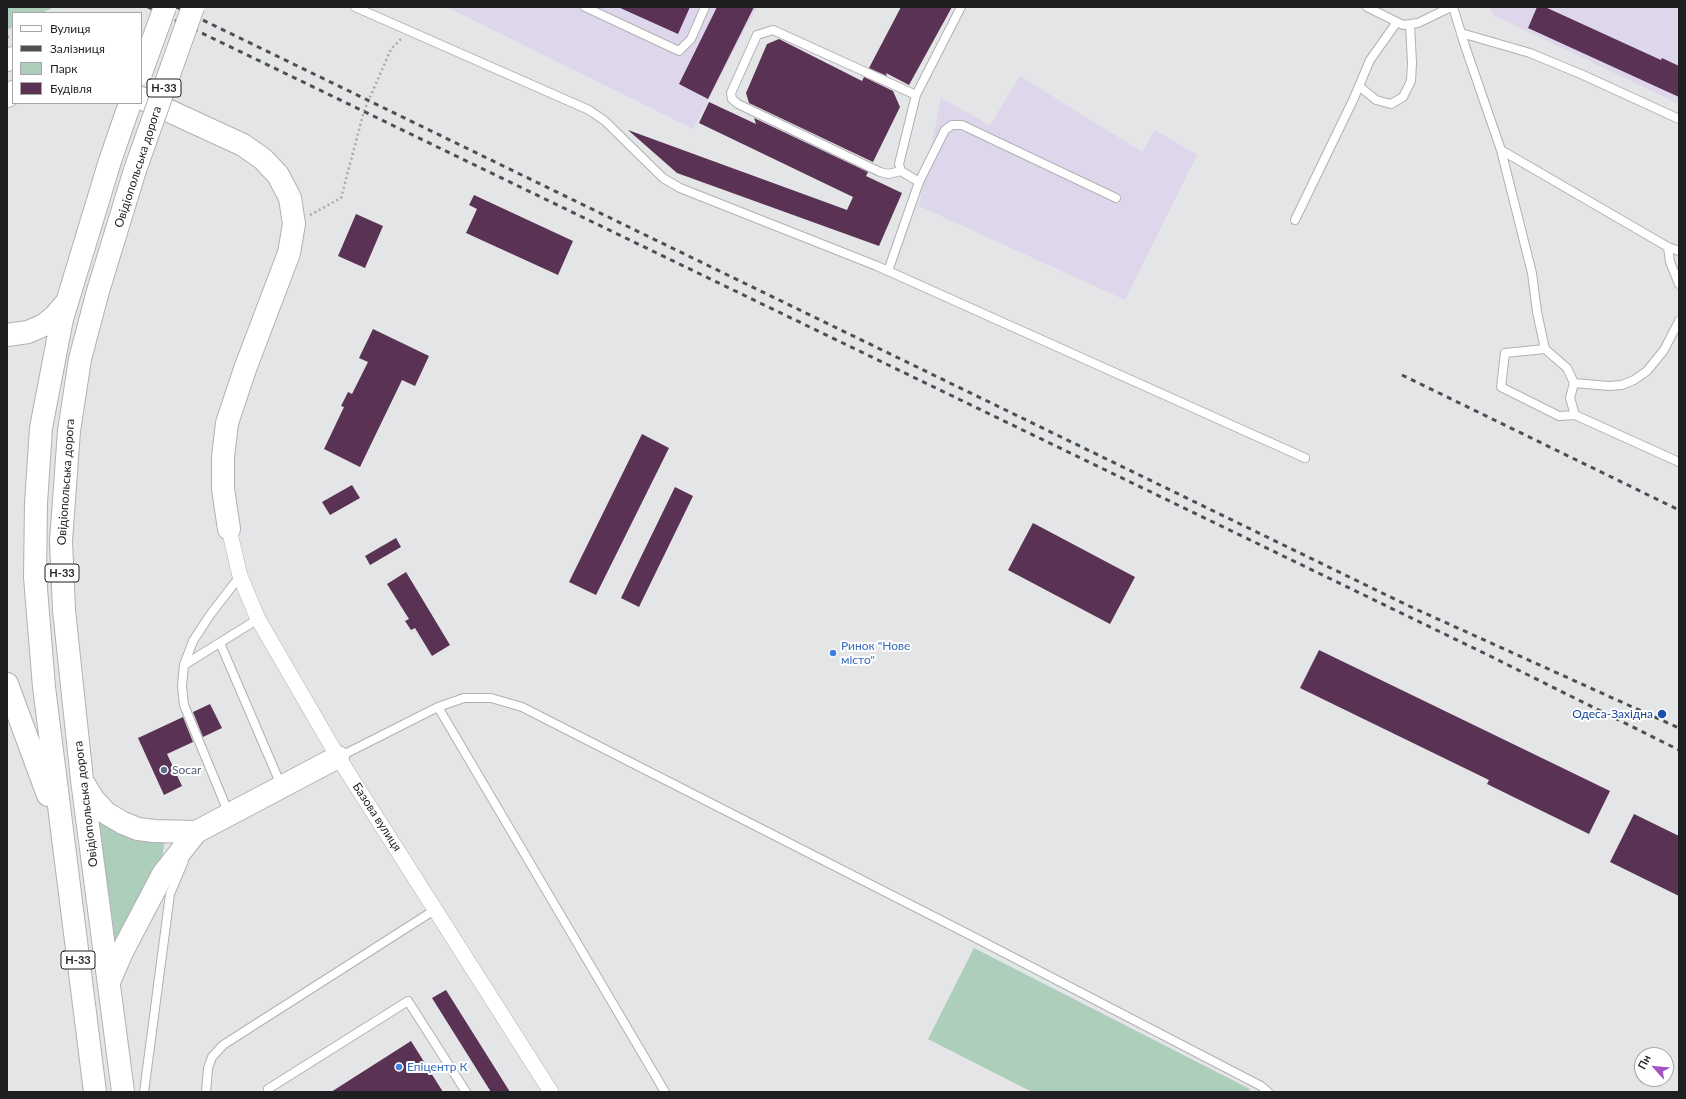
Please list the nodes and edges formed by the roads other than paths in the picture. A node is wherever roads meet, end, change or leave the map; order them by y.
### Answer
1 (165, 7) edge
2 (193, 7) edge
3 (355, 7) edge
4 (585, 7) edge
5 (705, 7) edge
6 (961, 7) edge
7 (1366, 7) edge
8 (1452, 7) edge
9 (1397, 22) junction
10 (1410, 24) junction
11 (1461, 33) junction
12 (142, 70) edge
13 (1359, 86) junction
14 (142, 90) edge
15 (916, 95) junction
16 (142, 98) edge
17 (130, 104) edge
18 (1679, 119) edge
19 (196, 122) junction
20 (1501, 150) junction
21 (901, 171) junction
22 (919, 182) junction
23 (1116, 198) dead end
24 (1295, 220) dead end
25 (1668, 247) junction
26 (1679, 251) edge
27 (888, 271) junction
28 (1679, 284) edge
29 (66, 302) junction
30 (1679, 321) edge
31 (7, 335) edge
32 (1545, 349) junction
33 (1574, 383) junction
34 (1575, 415) junction
35 (1305, 458) dead end
36 (1679, 462) edge
37 (229, 529) joint
38 (240, 576) junction
39 (258, 618) junction
40 (220, 643) junction
41 (184, 665) junction
42 (7, 684) edge
43 (438, 707) junction
44 (338, 757) junction
45 (82, 780) junction
46 (282, 788) junction
47 (230, 816) junction
48 (61, 829) junction
49 (196, 832) junction
50 (436, 909) junction
51 (108, 982) junction
52 (268, 1089) dead end
53 (95, 1092) edge
54 (123, 1092) edge
55 (144, 1092) edge
56 (206, 1092) edge
57 (466, 1092) edge
58 (551, 1092) edge
59 (665, 1092) edge
60 (1268, 1092) edge

1 - 12 main road, Н-33, bridge
2 - 45 main road, Овідіопольська дорога / Н-33, bridge
3 - 27 lane
4 - 5 lane
6 - 15 lane
7 - 9 lane
8 - 10 lane
8 - 11 lane
9 - 10 lane
9 - 13 lane
10 - 13 lane
11 - 18 lane
11 - 20 lane
13 - 24 lane
14 - 19 main road
15 - 21 lane
15 - 21 lane
16 - 19 main road
17 - 29 main road, Н-33
19 - 37 main road
20 - 25 lane
20 - 32 lane
21 - 22 lane
22 - 23 lane
22 - 27 lane
25 - 26 lane
25 - 28 lane
27 - 35 lane
29 - 31 main road
29 - 48 main road, Н-33
30 - 33 lane
32 - 33 lane
32 - 34 lane
33 - 34 lane
34 - 36 lane
37 - 38 street, Базова вулиця
38 - 39 street, Базова вулиця
38 - 41 lane
39 - 40 lane
39 - 44 street, Базова вулиця
40 - 41 lane
40 - 46 lane
41 - 47 lane
42 - 48 main road
43 - 44 lane
43 - 59 lane
43 - 60 lane
44 - 46 main road
44 - 50 street, Базова вулиця
45 - 49 main road
45 - 51 main road, Овідіопольська дорога / Н-33
46 - 47 main road
47 - 49 main road
48 - 53 main road, Н-33
49 - 51 main road
49 - 55 lane
50 - 56 lane
50 - 58 street, Базова вулиця
51 - 54 main road, Овідіопольська дорога / Н-33
52 - 57 lane

